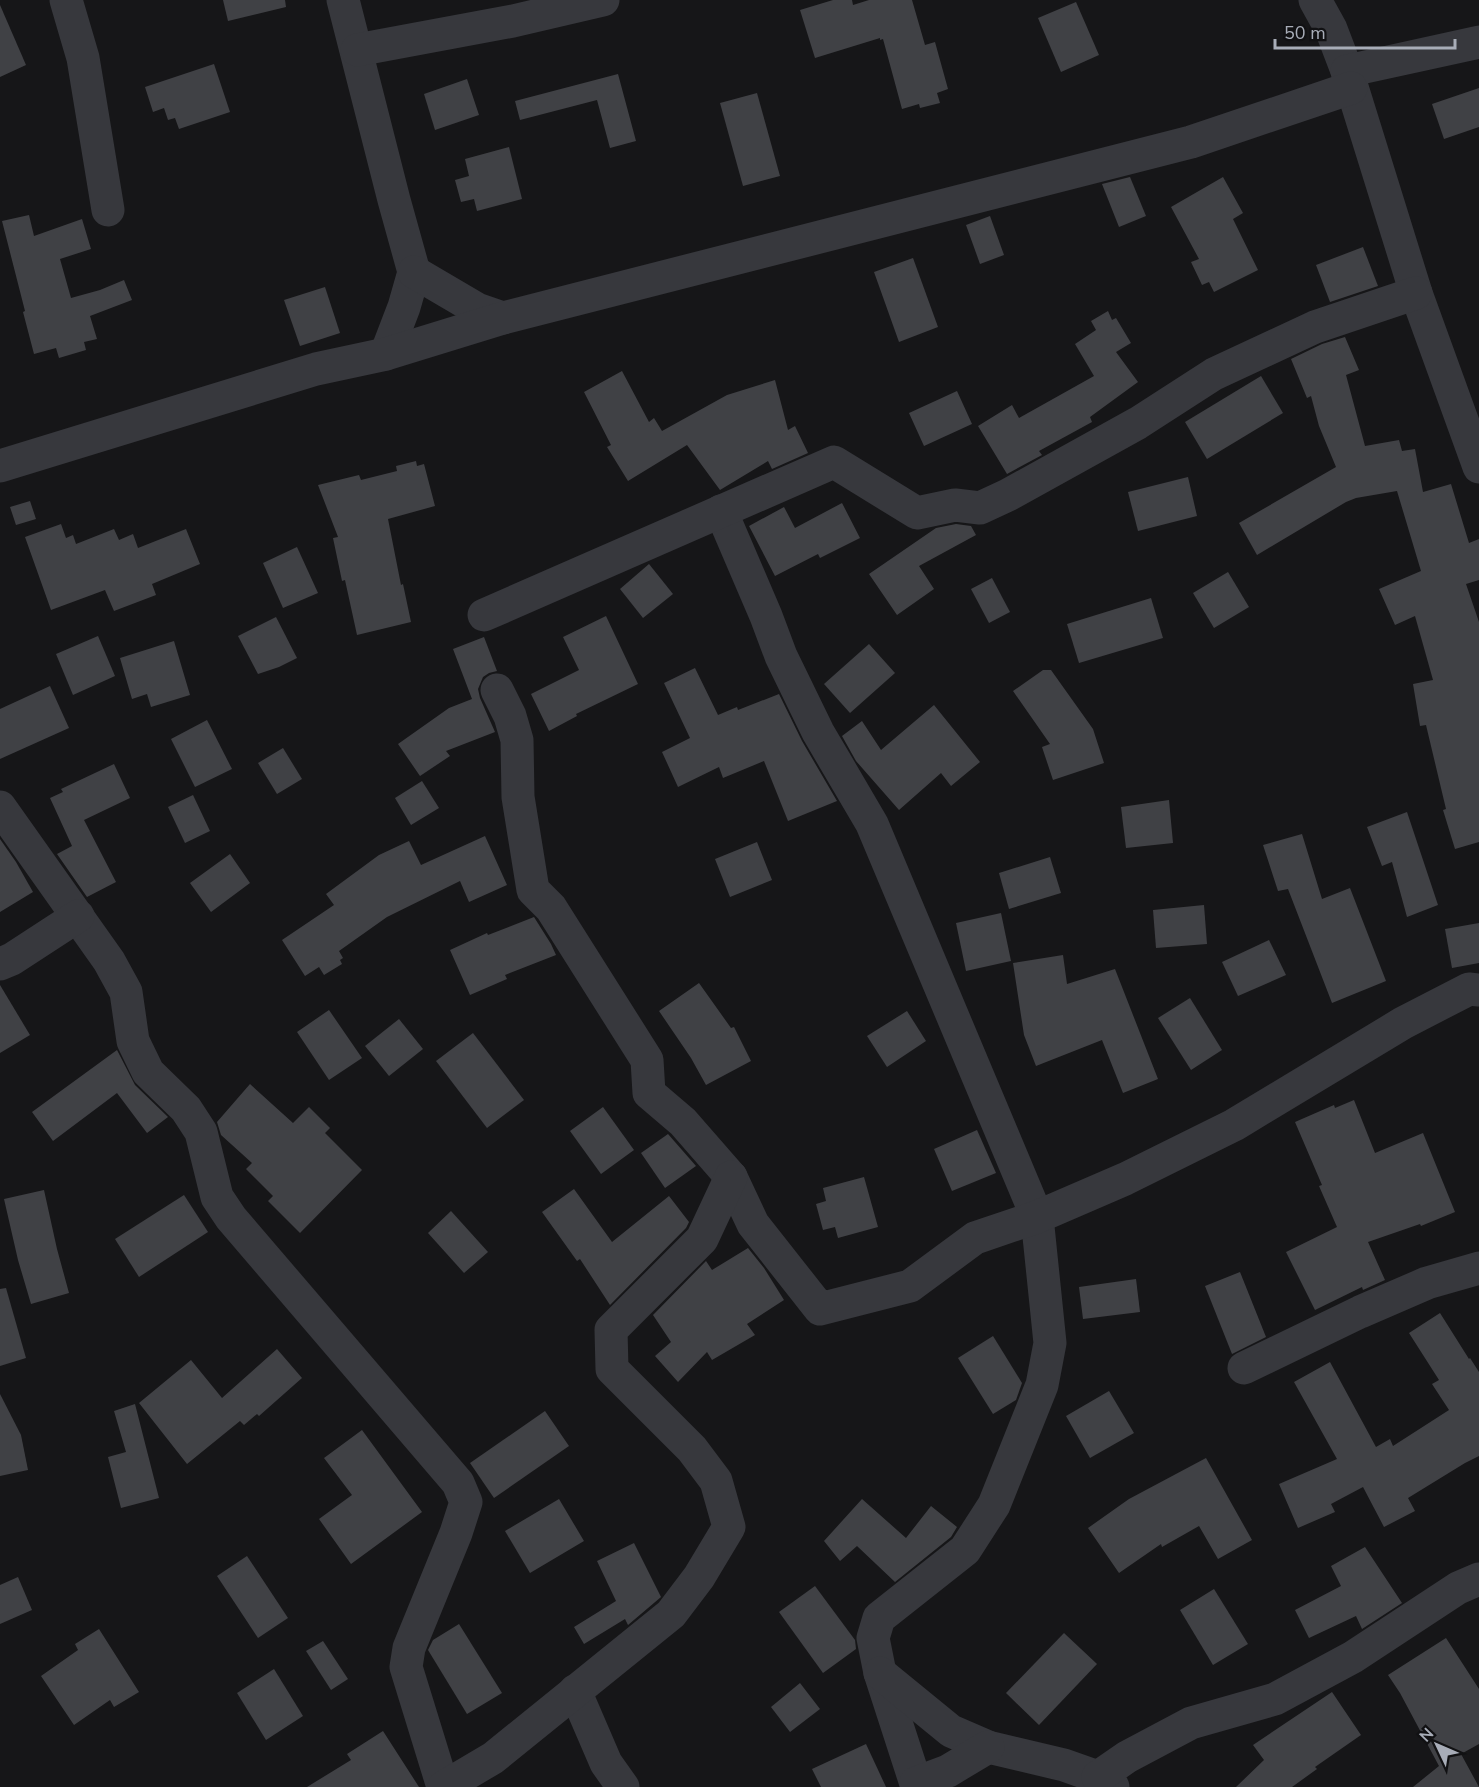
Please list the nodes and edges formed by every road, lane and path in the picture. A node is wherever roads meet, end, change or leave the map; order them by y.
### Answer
1 (66, 0) edge
2 (343, 0) edge
3 (603, 0) edge
4 (1315, 0) edge
5 (1479, 42) edge
6 (357, 50) junction
7 (1349, 80) junction
8 (108, 210) dead end
9 (414, 272) junction
10 (1416, 293) junction
11 (502, 318) junction
12 (386, 354) junction
13 (0, 466) edge
14 (1479, 467) edge
15 (721, 511) junction
16 (484, 615) dead end
17 (497, 690) dead end
18 (0, 807) edge
19 (78, 916) junction
20 (0, 964) edge
21 (1479, 990) edge
22 (731, 1177) junction
23 (1037, 1217) junction
24 (1479, 1268) edge
25 (1244, 1368) dead end
26 (1479, 1579) edge
27 (880, 1673) junction
28 (575, 1691) junction
29 (988, 1747) junction
30 (1105, 1782) edge
31 (916, 1785) edge
32 (444, 1787) edge
33 (623, 1787) edge

1 - 8 street
2 - 6 street
3 - 6 street
4 - 7 street
5 - 7 street
6 - 9 street
7 - 10 street
7 - 11 street
9 - 11 street
9 - 12 street
10 - 14 street
10 - 15 street
11 - 12 street
12 - 13 street
15 - 16 street
15 - 23 street
17 - 22 street
18 - 19 street
19 - 20 street
19 - 32 street
21 - 23 street
22 - 23 street
22 - 28 street
23 - 27 street
24 - 25 street
26 - 30 street
27 - 29 street
27 - 31 street
28 - 32 street
28 - 33 street
29 - 30 street
29 - 31 street

